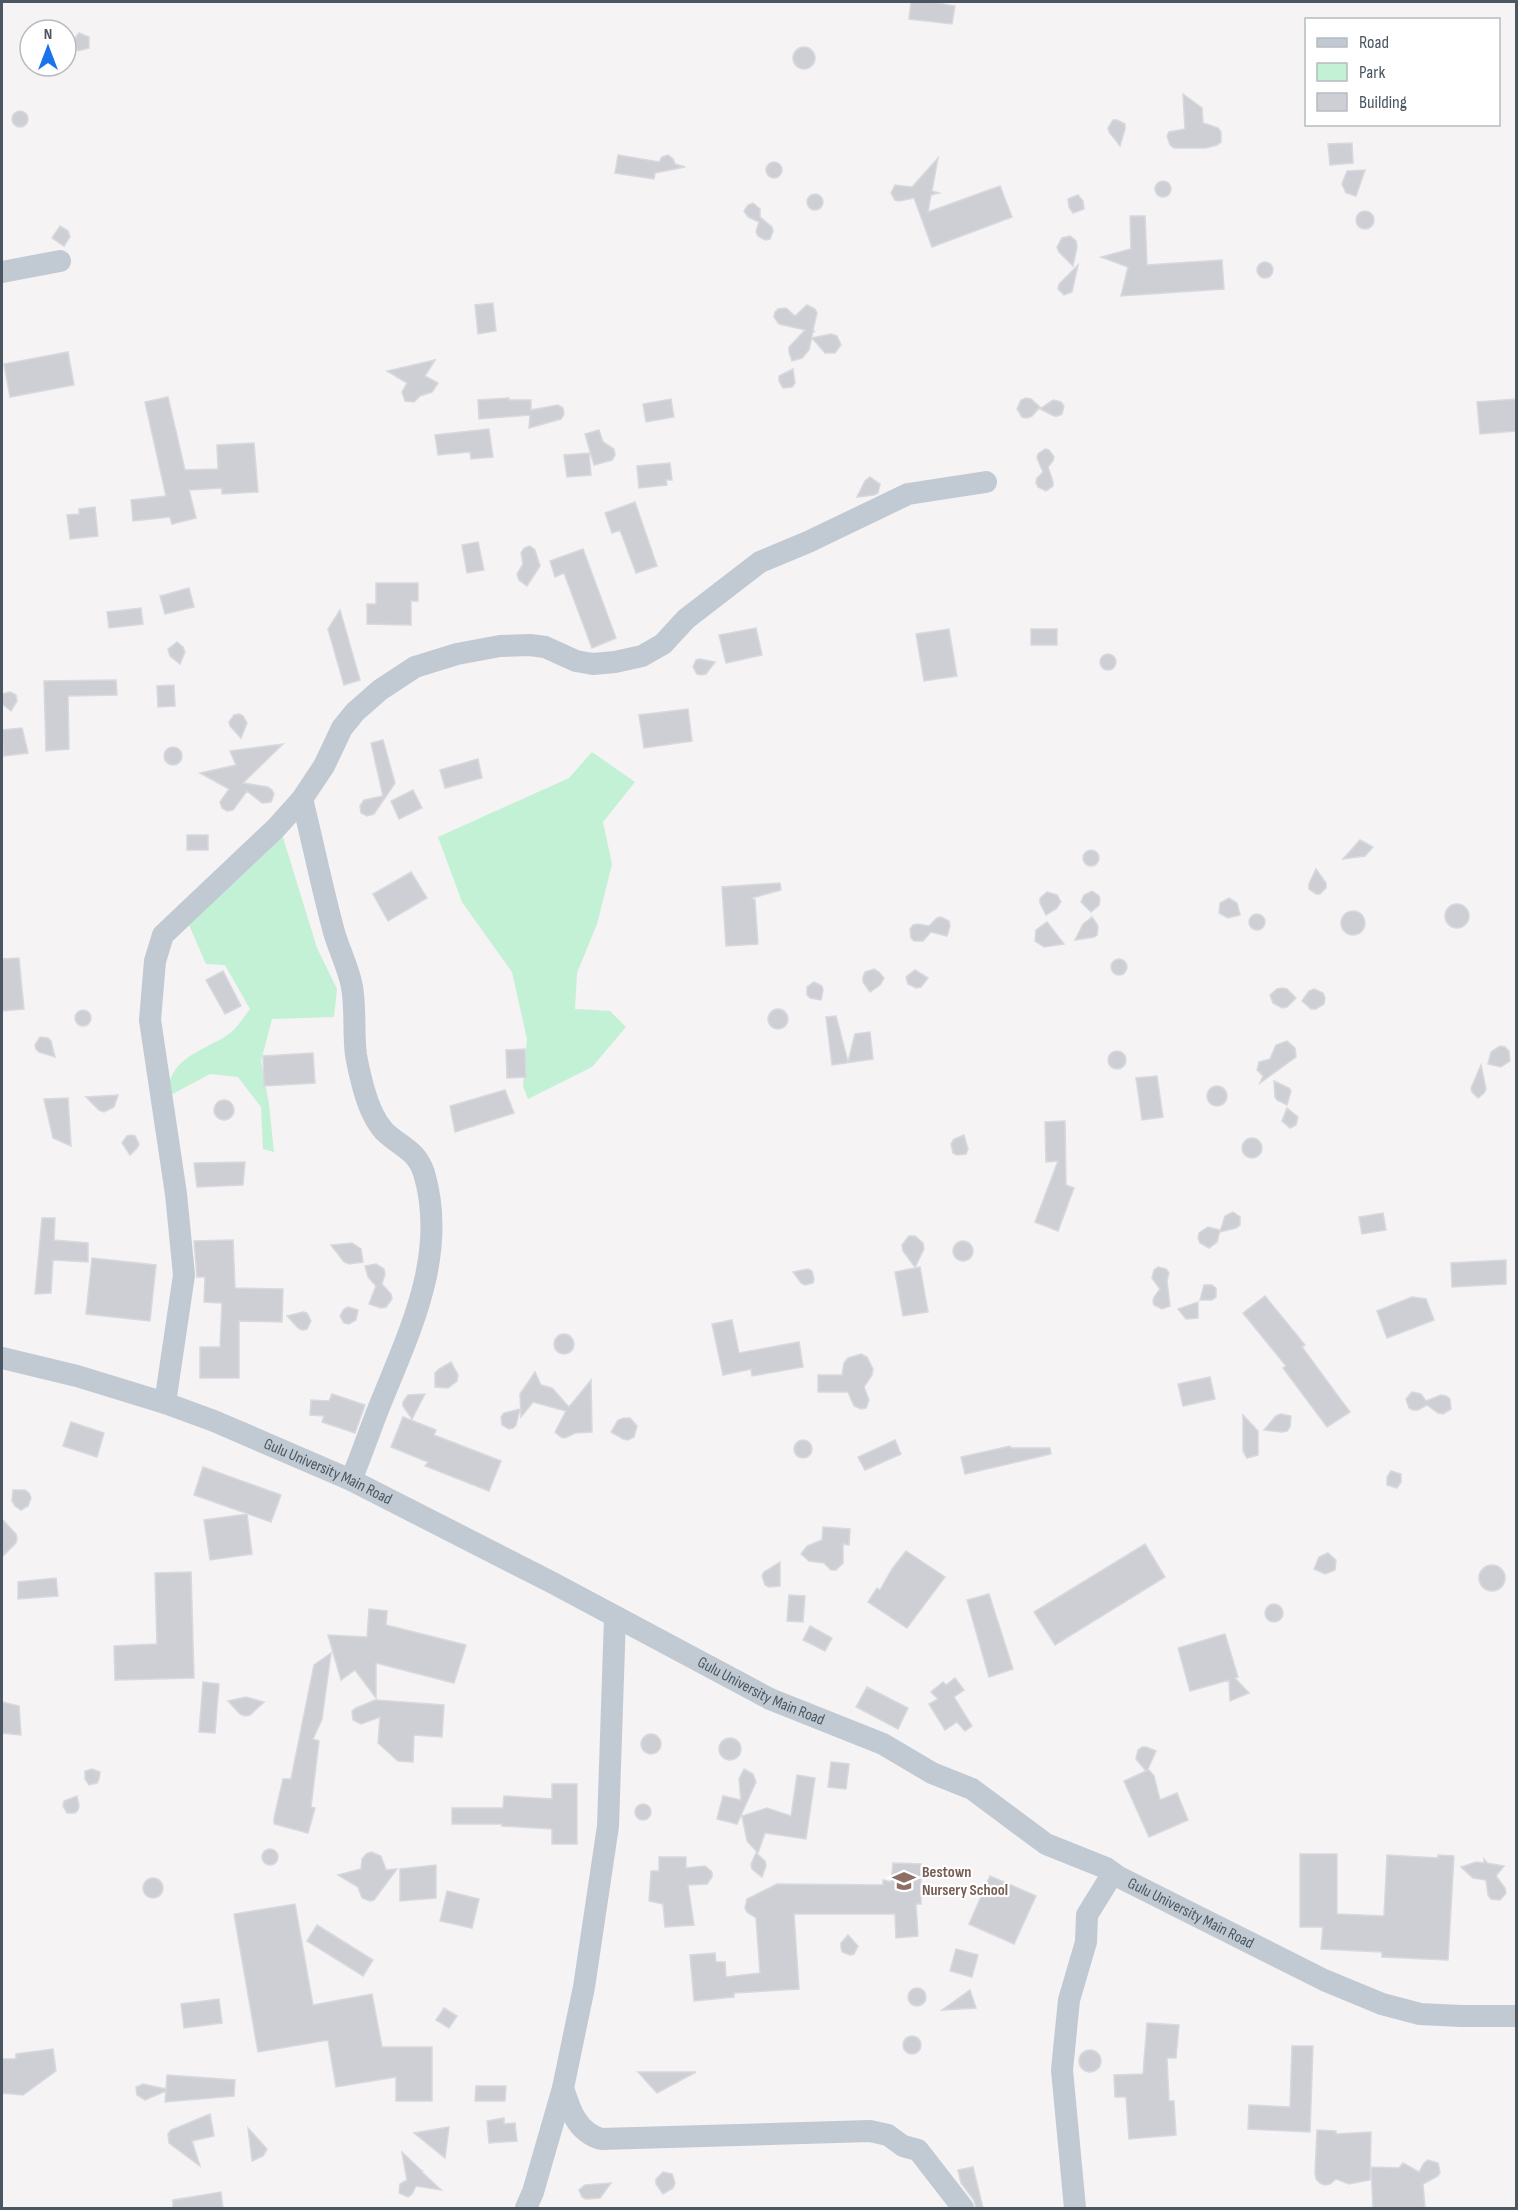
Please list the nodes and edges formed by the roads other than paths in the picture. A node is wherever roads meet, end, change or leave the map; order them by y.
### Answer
1 (60, 261) dead end
2 (2, 272) edge
3 (986, 482) dead end
4 (302, 799) junction
5 (2, 1358) edge
6 (165, 1403) junction
7 (351, 1480) junction
8 (615, 1617) junction
9 (1113, 1873) junction
10 (1516, 2016) edge
11 (563, 2088) junction
12 (526, 2208) edge
13 (963, 2208) edge
14 (1075, 2208) edge

1 - 2 street
3 - 4 street
4 - 6 street
4 - 7 street
5 - 6 street, Gulu University Main Road
6 - 7 street, Gulu University Main Road
7 - 8 street, Gulu University Main Road
8 - 9 street, Gulu University Main Road
8 - 11 street
9 - 10 street, Gulu University Main Road
9 - 14 street
11 - 12 street
11 - 13 street

